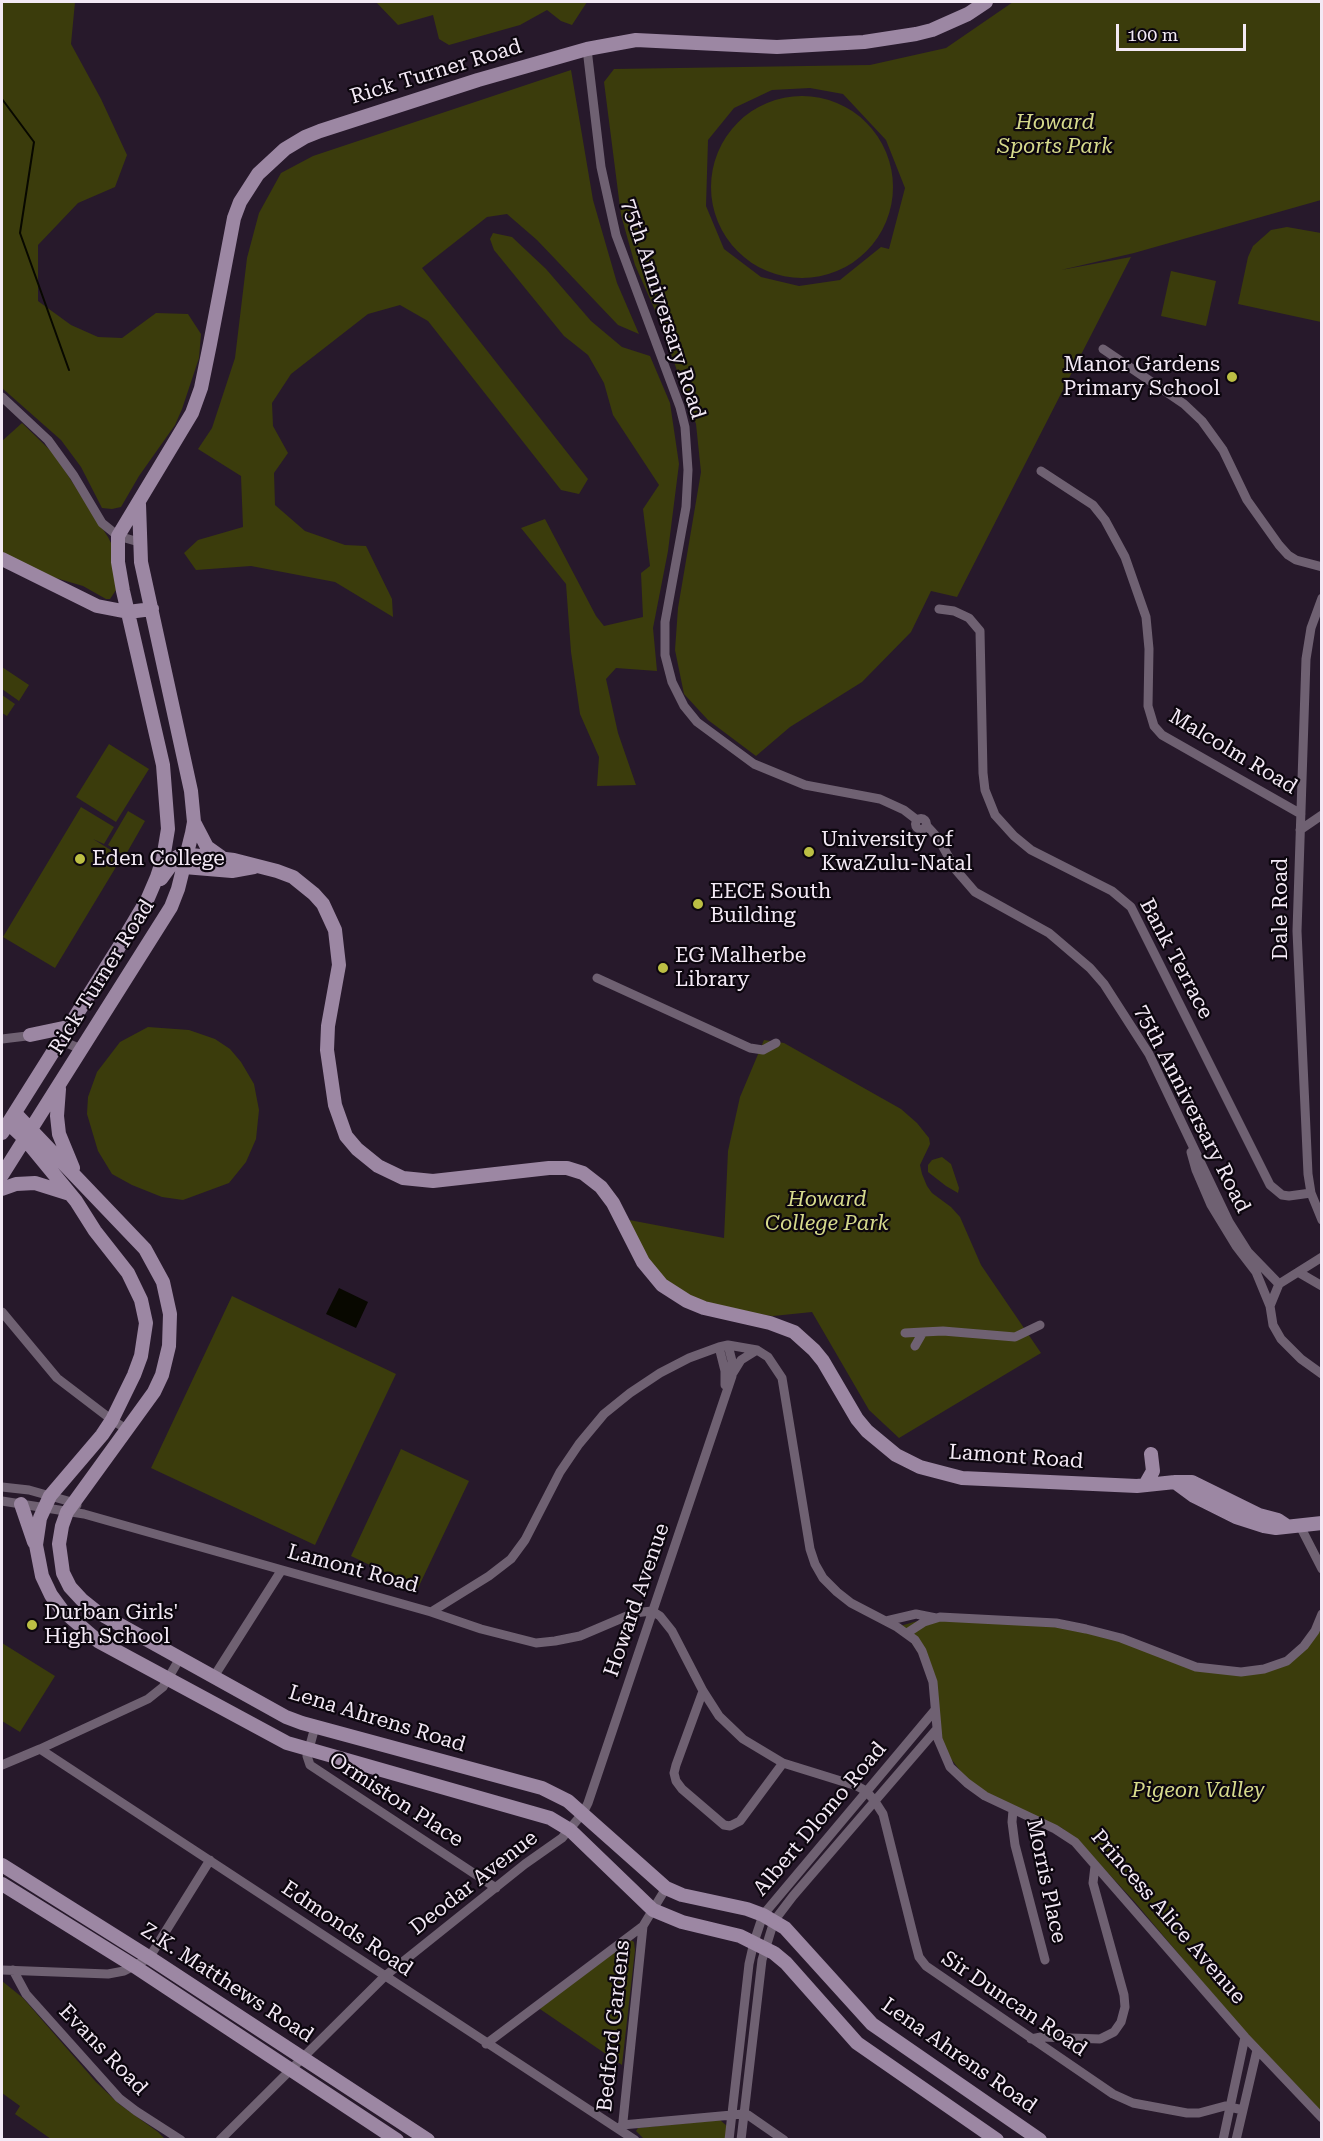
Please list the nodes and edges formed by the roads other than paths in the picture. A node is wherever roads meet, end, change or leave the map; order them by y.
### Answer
1 (986, 2) edge
2 (587, 49) junction
3 (1103, 349) dead end
4 (2, 397) edge
5 (1041, 471) dead end
6 (139, 503) junction
7 (118, 536) junction
8 (139, 542) junction
9 (2, 559) edge
10 (1322, 567) edge
11 (1322, 598) edge
12 (152, 609) junction
13 (939, 609) dead end
14 (128, 612) junction
15 (1301, 814) junction
16 (1322, 815) edge
17 (194, 822) junction
18 (168, 829) junction
19 (1300, 830) junction
20 (223, 858) junction
21 (183, 859) junction
22 (256, 867) junction
23 (148, 898) junction
24 (597, 978) dead end
25 (68, 1027) junction
26 (30, 1035) junction
27 (2, 1040) edge
28 (59, 1040) junction
29 (776, 1043) dead end
30 (81, 1049) junction
31 (60, 1083) junction
32 (8, 1123) edge
33 (28, 1133) junction
34 (1186, 1135) junction
35 (2, 1175) edge
36 (80, 1181) junction
37 (2, 1189) edge
38 (1311, 1193) junction
39 (72, 1195) junction
40 (108, 1210) junction
41 (1322, 1220) edge
42 (91, 1224) junction
43 (1322, 1257) edge
44 (1298, 1272) junction
45 (1279, 1284) junction
46 (1322, 1286) edge
47 (1270, 1306) junction
48 (2, 1312) edge
49 (1040, 1325) dead end
50 (923, 1332) junction
51 (905, 1333) dead end
52 (723, 1346) junction
53 (915, 1346) dead end
54 (757, 1350) junction
55 (1322, 1374) edge
56 (732, 1376) junction
57 (724, 1397) junction
58 (112, 1420) junction
59 (128, 1430) junction
60 (1151, 1454) dead end
61 (1141, 1486) junction
62 (2, 1487) edge
63 (1193, 1489) junction
64 (2, 1501) edge
65 (47, 1502) junction
66 (21, 1504) junction
67 (71, 1507) junction
68 (1322, 1523) edge
69 (1294, 1526) junction
70 (37, 1552) junction
71 (1322, 1569) edge
72 (281, 1571) junction
73 (652, 1611) junction
74 (431, 1612) junction
75 (1322, 1614) edge
76 (936, 1618) junction
77 (886, 1620) junction
78 (907, 1633) junction
79 (180, 1658) junction
80 (213, 1678) junction
81 (167, 1680) junction
82 (703, 1691) junction
83 (935, 1710) junction
84 (315, 1727) junction
85 (936, 1730) junction
86 (40, 1749) junction
87 (308, 1749) junction
88 (444, 1761) junction
89 (783, 1763) junction
90 (2, 1765) edge
91 (437, 1785) junction
92 (866, 1791) junction
93 (874, 1800) junction
94 (1013, 1810) junction
95 (583, 1813) junction
96 (570, 1830) junction
97 (210, 1860) junction
98 (2, 1865) edge
99 (1095, 1866) junction
100 (2, 1884) edge
101 (496, 1888) junction
102 (666, 1888) junction
103 (653, 1910) junction
104 (769, 1918) junction
105 (643, 1926) junction
106 (760, 1945) junction
107 (149, 1958) junction
108 (1045, 1960) dead end
109 (134, 1966) junction
110 (2, 1970) edge
111 (13, 1971) junction
112 (385, 1976) junction
113 (872, 2024) junction
114 (741, 2035) junction
115 (753, 2037) junction
116 (1245, 2037) junction
117 (1031, 2039) junction
118 (857, 2043) junction
119 (486, 2044) junction
120 (1257, 2050) junction
121 (303, 2058) junction
122 (291, 2070) junction
123 (993, 2107) junction
124 (1230, 2108) junction
125 (1243, 2110) junction
126 (732, 2114) junction
127 (743, 2114) junction
128 (395, 2118) junction
129 (1322, 2118) edge
130 (622, 2128) junction
131 (980, 2128) junction
132 (390, 2137) edge
133 (181, 2139) edge
134 (220, 2139) edge
135 (428, 2139) edge
136 (635, 2139) edge
137 (729, 2139) edge
138 (741, 2139) edge
139 (784, 2139) edge
140 (997, 2139) edge
141 (1040, 2139) edge
142 (1223, 2139) edge
143 (1236, 2139) edge

1 - 2 main road, Rick Turner Road
2 - 6 main road, Rick Turner Road
2 - 34 street, 75th Anniversary Road
3 - 10 street
4 - 7 street
5 - 15 street, Malcolm Road
6 - 7 main road, Rick Turner Road
6 - 8 main road, Rick Turner Road
7 - 8 street
7 - 14 main road, Rick Turner Road
8 - 12 main road, Rick Turner Road
9 - 14 main road
11 - 15 street, Dale Road
12 - 14 main road
12 - 17 main road, Rick Turner Road
13 - 38 street, Bank Terrace
14 - 18 main road, Rick Turner Road
15 - 19 street, Dale Road
16 - 19 street
17 - 20 main road
17 - 21 main road, Rick Turner Road
18 - 21 main road
18 - 23 main road, Rick Turner Road
19 - 38 street, Dale Road
20 - 21 main road
20 - 22 main road
21 - 22 main road
21 - 23 main road
21 - 30 main road, Rick Turner Road
22 - 61 main road, Lamont Road
23 - 25 main road, Rick Turner Road
24 - 29 street
25 - 26 main road
25 - 28 main road, Rick Turner Road
26 - 27 street
26 - 28 street
28 - 30 street
28 - 32 main road, Rick Turner Road
30 - 31 main road, Rick Turner Road
31 - 33 main road, Rick Turner Road
31 - 36 main road
32 - 33 main road, Lena Ahrens Road
33 - 35 main road, Rick Turner Road
33 - 36 main road, Lena Ahrens Road
33 - 39 main road, Lena Ahrens Road
34 - 45 street, 75th Anniversary Road
34 - 47 street
36 - 40 main road, Lena Ahrens Road
37 - 39 main road
38 - 41 street, Dale Road
39 - 42 main road, Lena Ahrens Road
40 - 42 main road
40 - 59 main road, Lena Ahrens Road
42 - 58 main road, Lena Ahrens Road
43 - 44 street
44 - 45 street
44 - 46 street
45 - 47 street
47 - 55 street
48 - 58 street
49 - 50 street
50 - 51 street
50 - 53 street
52 - 54 street
52 - 56 street, Howard Avenue
52 - 57 street, Howard Avenue
52 - 74 street, Lamont Road
54 - 56 street, Howard Avenue
54 - 77 street, Princess Alice Avenue
56 - 57 street, Howard Avenue
57 - 73 street, Howard Avenue
58 - 59 street
58 - 65 main road, Lena Ahrens Road
59 - 67 main road, Lena Ahrens Road
60 - 61 main road
61 - 63 main road, Lamont Road
61 - 63 main road, Lamont Road
62 - 65 street
63 - 69 main road
64 - 66 street
65 - 66 street
65 - 67 street
65 - 70 main road, Lena Ahrens Road
66 - 70 main road
67 - 72 street, Lamont Road
67 - 79 main road, Lena Ahrens Road
68 - 69 main road
69 - 71 street
70 - 81 main road, Lena Ahrens Road
72 - 74 street, Lamont Road
72 - 80 street
73 - 74 street
73 - 82 street, Sir Duncan Road
73 - 95 street, Howard Avenue
75 - 76 street
76 - 77 street
76 - 78 street
77 - 78 street, Princess Alice Avenue
78 - 83 street, Princess Alice Avenue
79 - 80 main road, Lena Ahrens Road
79 - 81 street
80 - 84 main road, Lena Ahrens Road
81 - 86 street
81 - 87 main road, Lena Ahrens Road
82 - 89 street, Sir Duncan Road
82 - 89 street
83 - 85 street, Princess Alice Avenue
83 - 92 street, Albert Dlomo Road
84 - 87 street, Ormiston Place
84 - 88 main road, Lena Ahrens Road
85 - 93 street, Albert Dlomo Road
85 - 94 street, Princess Alice Avenue
86 - 90 street
86 - 97 street, Edmonds Road
87 - 91 main road, Lena Ahrens Road
87 - 101 street, Ormiston Place
88 - 91 main road
88 - 95 main road, Lena Ahrens Road
89 - 92 street, Sir Duncan Road
91 - 96 main road, Lena Ahrens Road
92 - 93 street, Sir Duncan Road
92 - 104 street, Albert Dlomo Road
93 - 104 street, Albert Dlomo Road
93 - 117 street, Sir Duncan Road
94 - 99 street, Princess Alice Avenue
94 - 108 street, Morris Place
95 - 96 street, Howard Avenue
95 - 102 main road, Lena Ahrens Road
96 - 101 street, Deodar Avenue
96 - 103 main road, Lena Ahrens Road
97 - 107 street
97 - 112 street, Edmonds Road
98 - 107 main road, Z.K. Matthews Road
99 - 116 street, Princess Alice Avenue
99 - 117 street
100 - 109 main road, Z.K. Matthews Road
101 - 112 street, Deodar Avenue
102 - 103 street, Bedford Gardens
102 - 104 main road, Lena Ahrens Road
103 - 105 street, Bedford Gardens
103 - 106 main road, Lena Ahrens Road
104 - 106 street, Albert Dlomo Road
104 - 113 main road, Lena Ahrens Road
105 - 119 street, Bedford Gardens
105 - 130 street, Bedford Gardens
106 - 114 street, Albert Dlomo Road
106 - 115 street, Albert Dlomo Road
106 - 118 main road, Lena Ahrens Road
107 - 109 street, Evans Road
107 - 121 main road, Z.K. Matthews Road
109 - 111 street, Evans Road
109 - 122 main road, Z.K. Matthews Road
110 - 111 street, Evans Road
111 - 133 street, Evans Road
112 - 119 street, Edmonds Road
112 - 121 street, Deodar Avenue
113 - 118 main road
113 - 123 main road, Lena Ahrens Road
114 - 115 street
114 - 126 street, Albert Dlomo Road
115 - 127 street, Albert Dlomo Road
116 - 120 street, Princess Alice Avenue
116 - 124 street
117 - 124 street, Sir Duncan Road
118 - 131 main road, Lena Ahrens Road
119 - 130 street, Edmonds Road
120 - 125 street
120 - 129 street, Princess Alice Avenue
121 - 122 street, Deodar Avenue
121 - 128 main road, Z.K. Matthews Road
122 - 132 main road, Z.K. Matthews Road
122 - 134 street, Deodar Avenue
123 - 131 main road
123 - 141 main road, Lena Ahrens Road
124 - 125 street, Sir Duncan Road
124 - 142 street
125 - 143 street
126 - 127 street
126 - 130 street
126 - 137 street, Albert Dlomo Road
127 - 138 street, Albert Dlomo Road
127 - 139 street
128 - 132 street
128 - 135 main road, Z.K. Matthews Road
130 - 136 street, Edmonds Road
131 - 140 main road, Lena Ahrens Road

